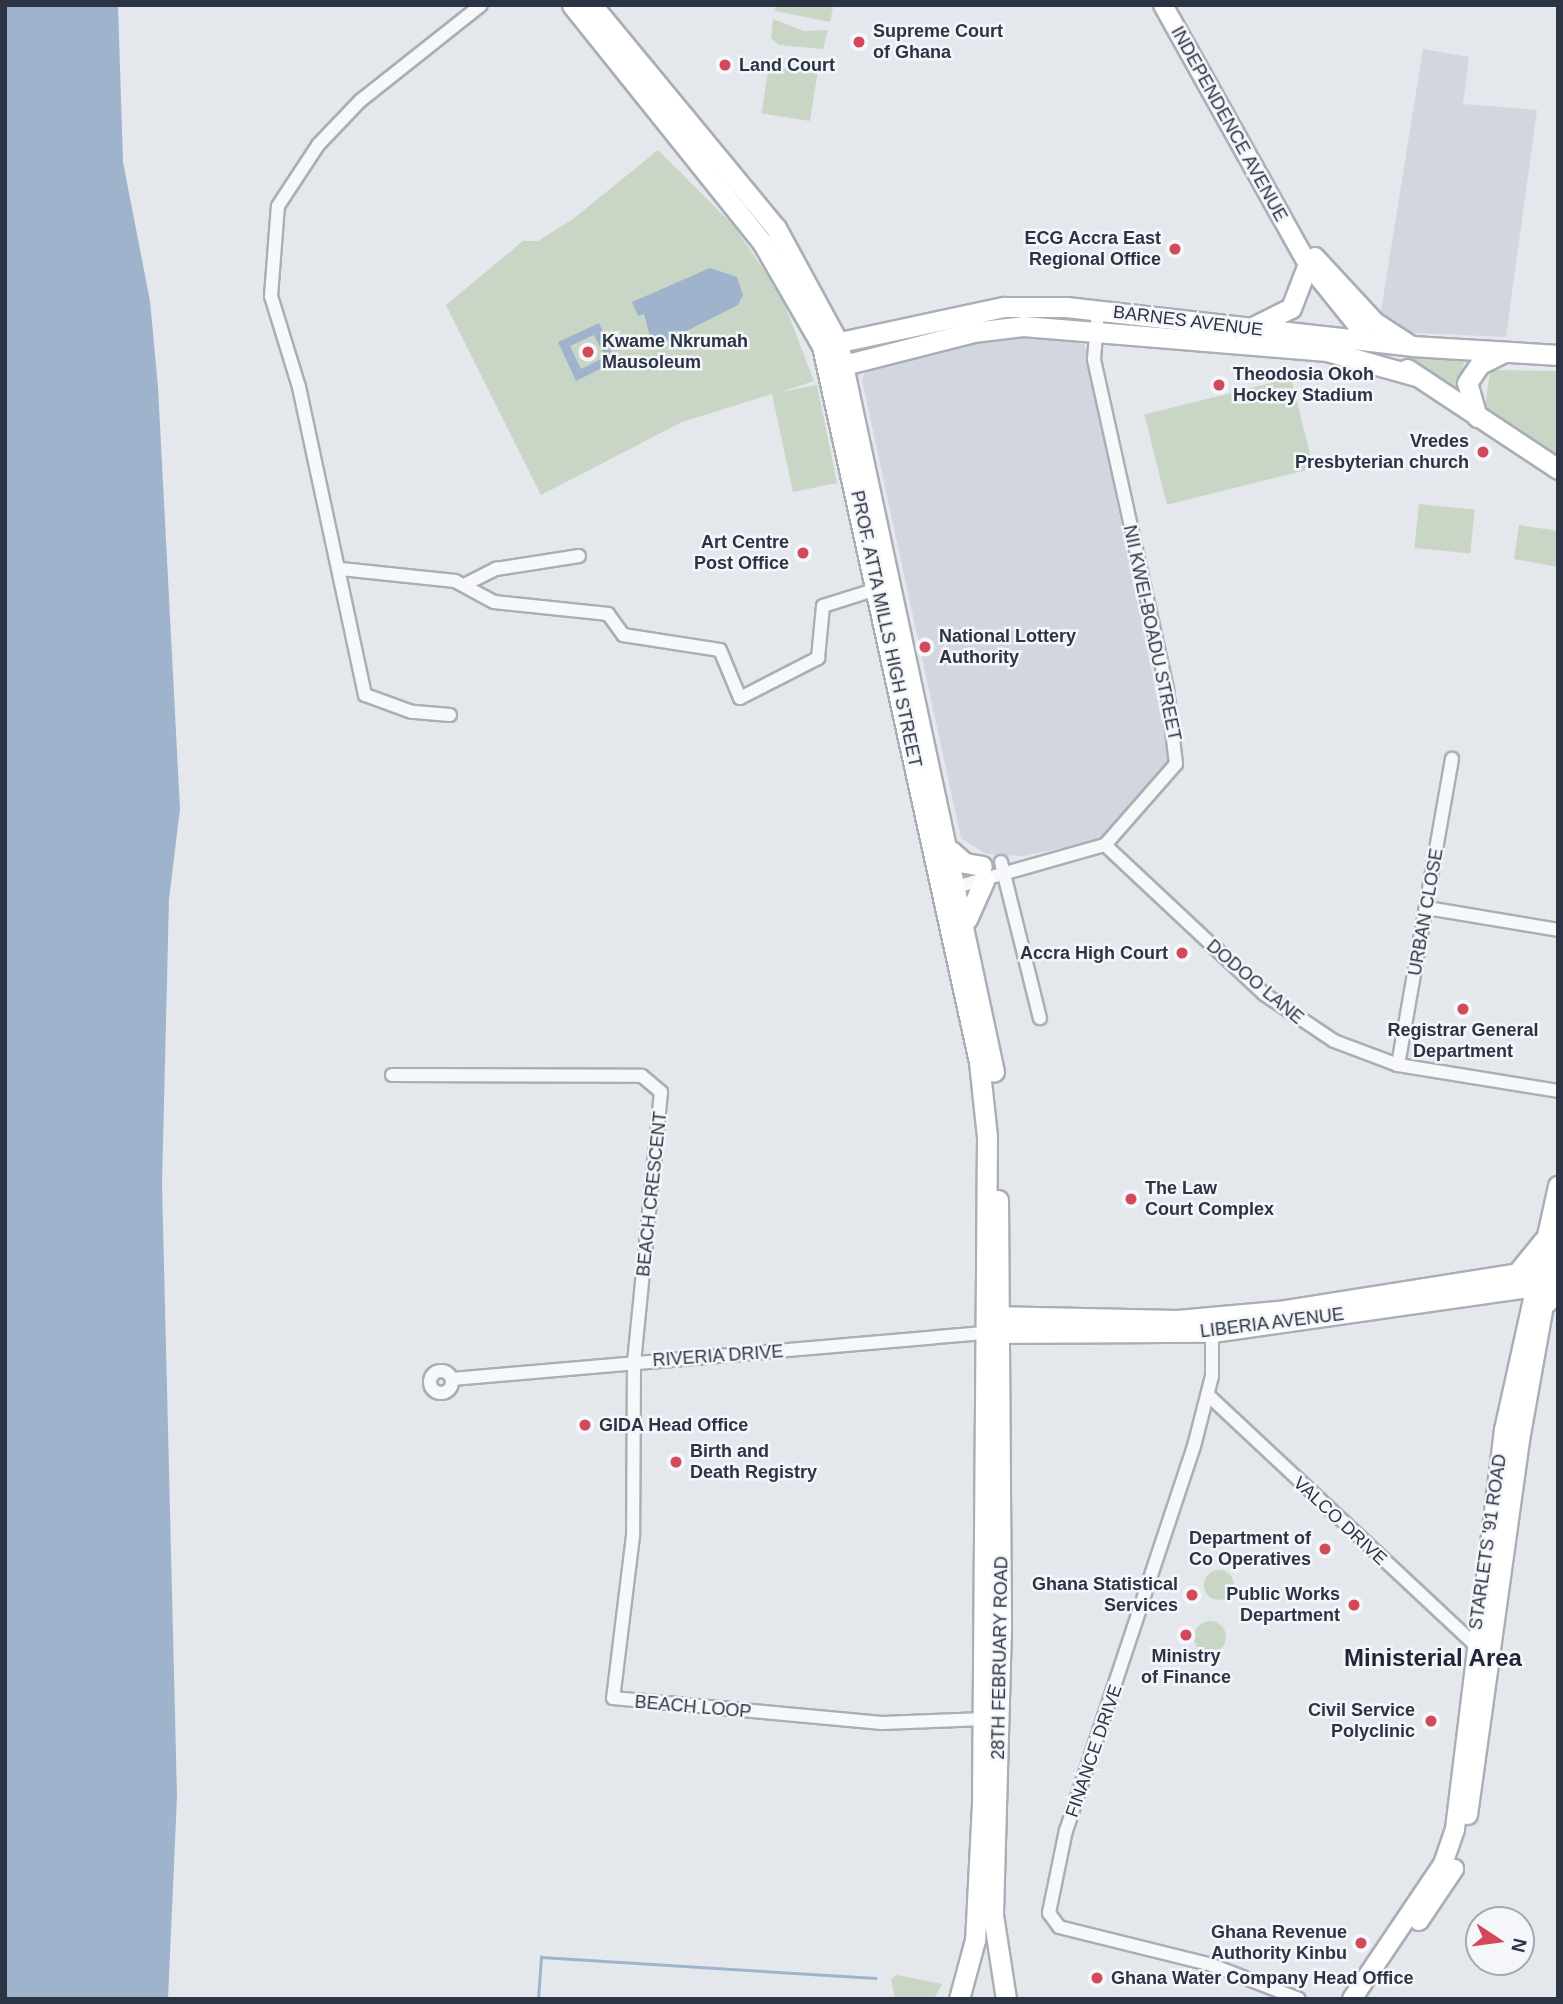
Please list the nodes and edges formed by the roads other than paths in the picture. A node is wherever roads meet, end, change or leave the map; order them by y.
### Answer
1 (481, 5) edge
2 (572, 5) edge
3 (592, 5) edge
4 (1163, 5) edge
5 (1296, 241) junction
6 (1308, 264) junction
7 (1098, 310) junction
8 (1245, 329) junction
9 (1094, 334) junction
10 (1370, 341) junction
11 (830, 344) junction
12 (1412, 346) junction
13 (1507, 351) junction
14 (1558, 355) edge
15 (836, 367) junction
16 (1416, 376) junction
17 (1481, 421) junction
18 (1558, 469) edge
19 (579, 556) dead end
20 (341, 569) junction
21 (466, 584) junction
22 (877, 589) junction
23 (450, 715) dead end
24 (1452, 759) dead end
25 (1105, 845) junction
26 (951, 850) junction
27 (993, 871) junction
28 (949, 881) junction
29 (1427, 908) junction
30 (966, 923) junction
31 (1558, 930) edge
32 (1040, 1018) dead end
33 (1398, 1065) junction
34 (392, 1076) dead end
35 (1558, 1091) edge
36 (1558, 1186) edge
37 (1554, 1236) edge
38 (1545, 1280) edge
39 (993, 1319) junction
40 (1025, 1325) junction
41 (1212, 1332) junction
42 (998, 1362) junction
43 (634, 1363) junction
44 (452, 1380) dead end
45 (1208, 1395) junction
46 (1479, 1614) junction
47 (1475, 1645) junction
48 (1491, 1670) junction
49 (984, 1719) junction
50 (958, 1999) edge
51 (1006, 1999) edge
52 (1299, 1999) edge
53 (1352, 1999) edge
54 (1365, 1999) edge

1 - 20 street
2 - 11 main road, PROF. ATTA MILLS HIGH STREET
3 - 11 main road, PROF. ATTA MILLS HIGH STREET
4 - 5 main road, INDEPENDENCE AVENUE
5 - 6 main road
5 - 12 main road
6 - 8 main road
6 - 10 main road
7 - 8 main road, BARNES AVENUE
7 - 9 street, NII KWEI-BOADU STREET
7 - 11 main road, BARNES AVENUE
8 - 10 main road, BARNES AVENUE
9 - 15 main road, BARNES AVENUE
9 - 16 main road, BARNES AVENUE
9 - 25 street, NII KWEI-BOADU STREET
10 - 12 main road, BARNES AVENUE
10 - 16 main road
11 - 15 main road, PROF. ATTA MILLS HIGH STREET
12 - 13 main road, BARNES AVENUE
13 - 14 main road, BARNES AVENUE
13 - 17 main road
15 - 22 main road, PROF. ATTA MILLS HIGH STREET
15 - 26 main road, PROF. ATTA MILLS HIGH STREET
16 - 17 main road
17 - 18 main road
19 - 21 street
20 - 21 street
20 - 23 street
21 - 22 street
22 - 28 main road, PROF. ATTA MILLS HIGH STREET
24 - 29 street, URBAN CLOSE
25 - 27 street
25 - 33 street, DODOO LANE
26 - 27 main road
26 - 28 main road, PROF. ATTA MILLS HIGH STREET
27 - 28 street
27 - 30 main road
27 - 32 street
28 - 30 main road, PROF. ATTA MILLS HIGH STREET
28 - 39 main road, PROF. ATTA MILLS HIGH STREET
29 - 31 street
29 - 33 street, URBAN CLOSE
30 - 39 main road, PROF. ATTA MILLS HIGH STREET
33 - 35 street, DODOO LANE
34 - 43 street, BEACH CRESCENT
36 - 37 main road, STARLETS '91 ROAD
37 - 38 main road
37 - 38 main road, STARLETS '91 ROAD
38 - 40 main road, LIBERIA AVENUE
38 - 41 main road, LIBERIA AVENUE
38 - 46 main road, STARLETS '91 ROAD
38 - 48 main road, STARLETS '91 ROAD
39 - 40 main road, LIBERIA AVENUE
39 - 40 main road
39 - 42 main road, 28TH FEBRUARY ROAD
39 - 43 street, RIVERIA DRIVE
39 - 49 main road, 28TH FEBRUARY ROAD
40 - 41 main road, LIBERIA AVENUE
40 - 42 main road
41 - 45 street, FINANCE DRIVE
42 - 51 main road, 28TH FEBRUARY ROAD
43 - 44 street, RIVERIA DRIVE
43 - 49 street, BEACH LOOP
45 - 47 street, VALCO DRIVE
45 - 52 street, FINANCE DRIVE
46 - 47 main road, STARLETS '91 ROAD
46 - 48 main road
47 - 53 main road, STARLETS '91 ROAD
48 - 54 main road, STARLETS '91 ROAD
49 - 50 main road, 28TH FEBRUARY ROAD

